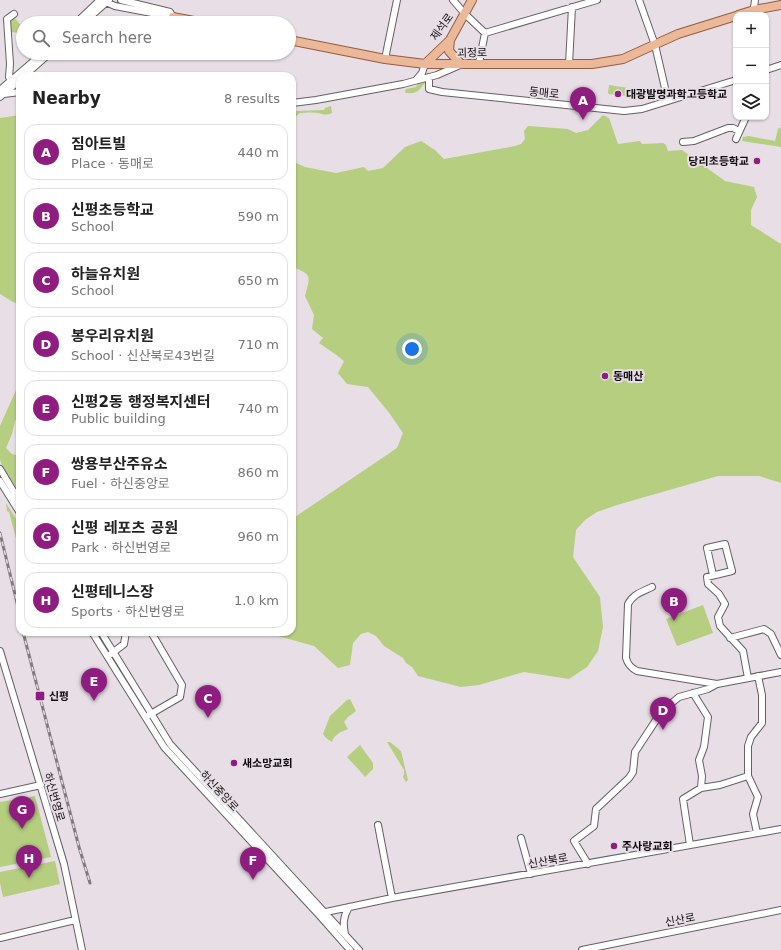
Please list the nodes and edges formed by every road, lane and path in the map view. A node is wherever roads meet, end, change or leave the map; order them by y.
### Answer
1 (120, 0) edge
2 (397, 0) edge
3 (453, 0) edge
4 (472, 0) edge
5 (597, 0) edge
6 (639, 0) edge
7 (755, 0) edge
8 (104, 1) edge
9 (781, 5) edge
10 (572, 7) junction
11 (754, 12) edge
12 (14, 14) dead end
13 (465, 14) junction
14 (85, 16) edge
15 (90, 16) edge
16 (168, 16) edge
17 (172, 16) edge
18 (733, 16) edge
19 (485, 33) junction
20 (450, 40) junction
21 (296, 41) edge
22 (655, 45) junction
23 (385, 59) junction
24 (35, 60) edge
25 (42, 60) edge
26 (425, 64) junction
27 (461, 64) junction
28 (479, 64) junction
29 (569, 64) junction
30 (781, 65) edge
31 (769, 69) edge
32 (21, 72) edge
33 (29, 72) edge
34 (16, 77) edge
35 (429, 77) junction
36 (416, 80) junction
37 (11, 81) junction
38 (733, 81) edge
39 (16, 83) edge
40 (16, 92) edge
41 (1, 94) edge
42 (668, 101) junction
43 (296, 102) edge
44 (745, 120) edge
45 (740, 131) junction
46 (736, 139) dead end
47 (683, 142) dead end
48 (0, 469) edge
49 (0, 480) edge
50 (16, 495) edge
51 (16, 504) edge
52 (713, 575) junction
53 (652, 587) dead end
54 (95, 636) edge
55 (104, 636) edge
56 (125, 636) edge
57 (153, 636) edge
58 (730, 638) junction
59 (0, 651) edge
60 (114, 652) junction
61 (781, 655) edge
62 (108, 657) junction
63 (781, 672) edge
64 (758, 676) junction
65 (748, 678) junction
66 (717, 684) junction
67 (693, 693) junction
68 (152, 713) junction
69 (145, 717) junction
70 (167, 745) junction
71 (748, 776) junction
72 (41, 785) junction
73 (701, 788) junction
74 (0, 794) edge
75 (378, 825) dead end
76 (781, 829) edge
77 (757, 833) junction
78 (521, 838) dead end
79 (690, 845) junction
80 (588, 864) junction
81 (531, 874) junction
82 (392, 898) junction
83 (348, 907) junction
84 (781, 910) edge
85 (323, 914) junction
86 (75, 920) junction
87 (345, 934) junction
88 (0, 938) edge
89 (82, 950) edge
90 (350, 950) edge
91 (359, 950) edge
92 (582, 950) edge

1 - 17 street
2 - 23 street
3 - 13 street
4 - 13 main road, 제석로
5 - 10 street
6 - 22 street
7 - 11 street
8 - 14 street
8 - 15 street
8 - 16 street
9 - 11 main road, 괴정로
10 - 19 street
10 - 29 street
12 - 37 street
13 - 19 street
13 - 20 main road, 제석로
18 - 22 main road, 괴정로
19 - 28 street
20 - 26 main road, 제석로
20 - 27 main road
21 - 23 main road, 괴정로
22 - 29 main road, 괴정로
22 - 42 street
23 - 26 main road, 괴정로
24 - 32 street
25 - 33 street
26 - 27 main road, 괴정로
26 - 36 street
27 - 28 main road, 괴정로
27 - 35 street
28 - 29 main road, 괴정로
30 - 31 street
34 - 37 street
35 - 36 street
35 - 42 street, 동매로
36 - 43 street
37 - 41 street
38 - 42 street, 동매로
39 - 41 street
40 - 41 street
44 - 45 street
45 - 46 street
45 - 47 street
48 - 50 street
49 - 51 street
52 - 52 street
52 - 58 street
53 - 66 street
54 - 62 street
55 - 60 street
56 - 60 street
57 - 68 street
58 - 61 street
58 - 65 street
59 - 72 street, 하신번영로
60 - 62 street
60 - 68 street
62 - 69 street
63 - 64 street
64 - 65 street
64 - 71 street
65 - 66 street
66 - 67 street
67 - 73 street
67 - 80 street
68 - 69 street
68 - 70 street
69 - 70 street
70 - 85 street
71 - 73 street
71 - 77 street
72 - 74 street
72 - 86 street, 하신번영로
73 - 79 street
75 - 82 street
76 - 77 street, 신산북로
77 - 79 street, 신산북로
78 - 81 street
79 - 80 street, 신산북로
80 - 81 street, 신산북로
81 - 82 street, 신산북로
82 - 83 street, 신산북로
83 - 85 street, 신산북로
83 - 87 street
84 - 92 street, 신산로
85 - 87 street
85 - 90 street
86 - 88 street
86 - 89 street, 하신번영로
87 - 91 street

